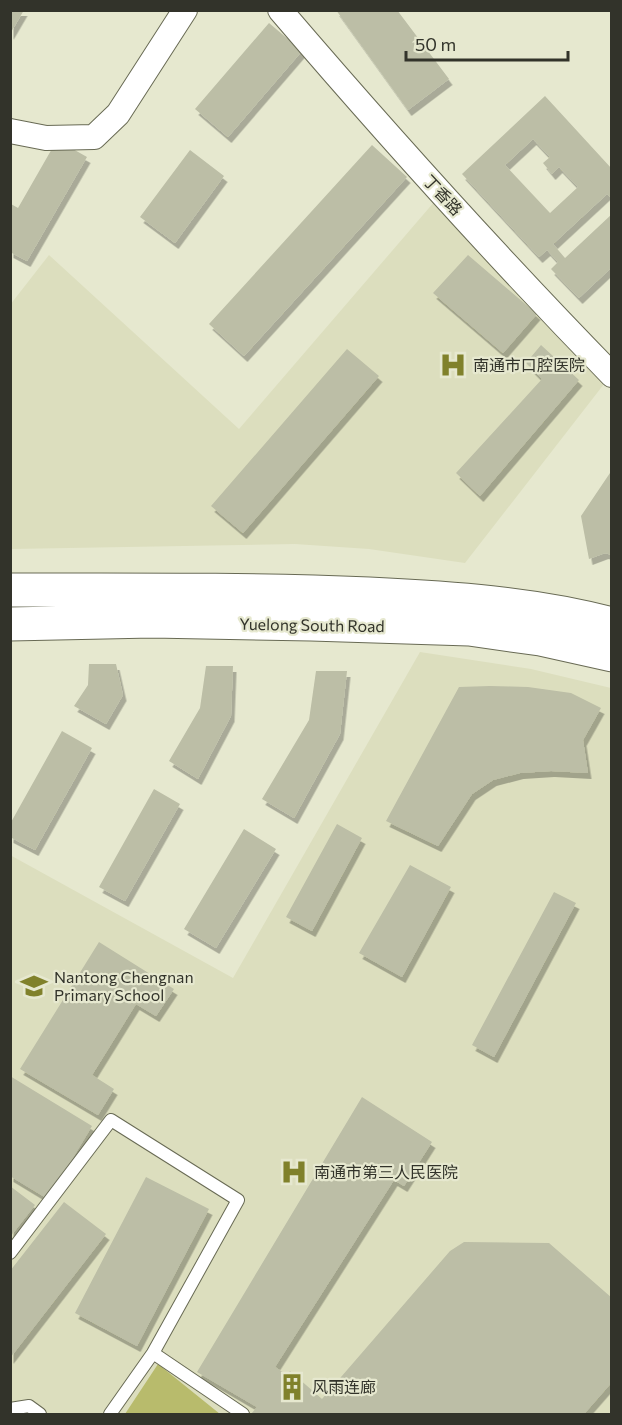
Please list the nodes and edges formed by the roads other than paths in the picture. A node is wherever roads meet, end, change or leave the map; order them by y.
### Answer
1 (185, 10) edge
2 (280, 10) edge
3 (10, 132) edge
4 (612, 375) edge
5 (10, 590) edge
6 (10, 624) edge
7 (612, 624) edge
8 (612, 655) edge
9 (10, 1253) edge
10 (153, 1353) junction
11 (10, 1409) edge
12 (40, 1414) edge
13 (110, 1414) edge
14 (243, 1414) edge

1 - 3 street
2 - 4 street, 丁香路
5 - 7 main road, Yuelong South Road
6 - 8 main road, Yuelong South Road
9 - 10 lane
10 - 13 lane
10 - 14 lane
11 - 12 lane

